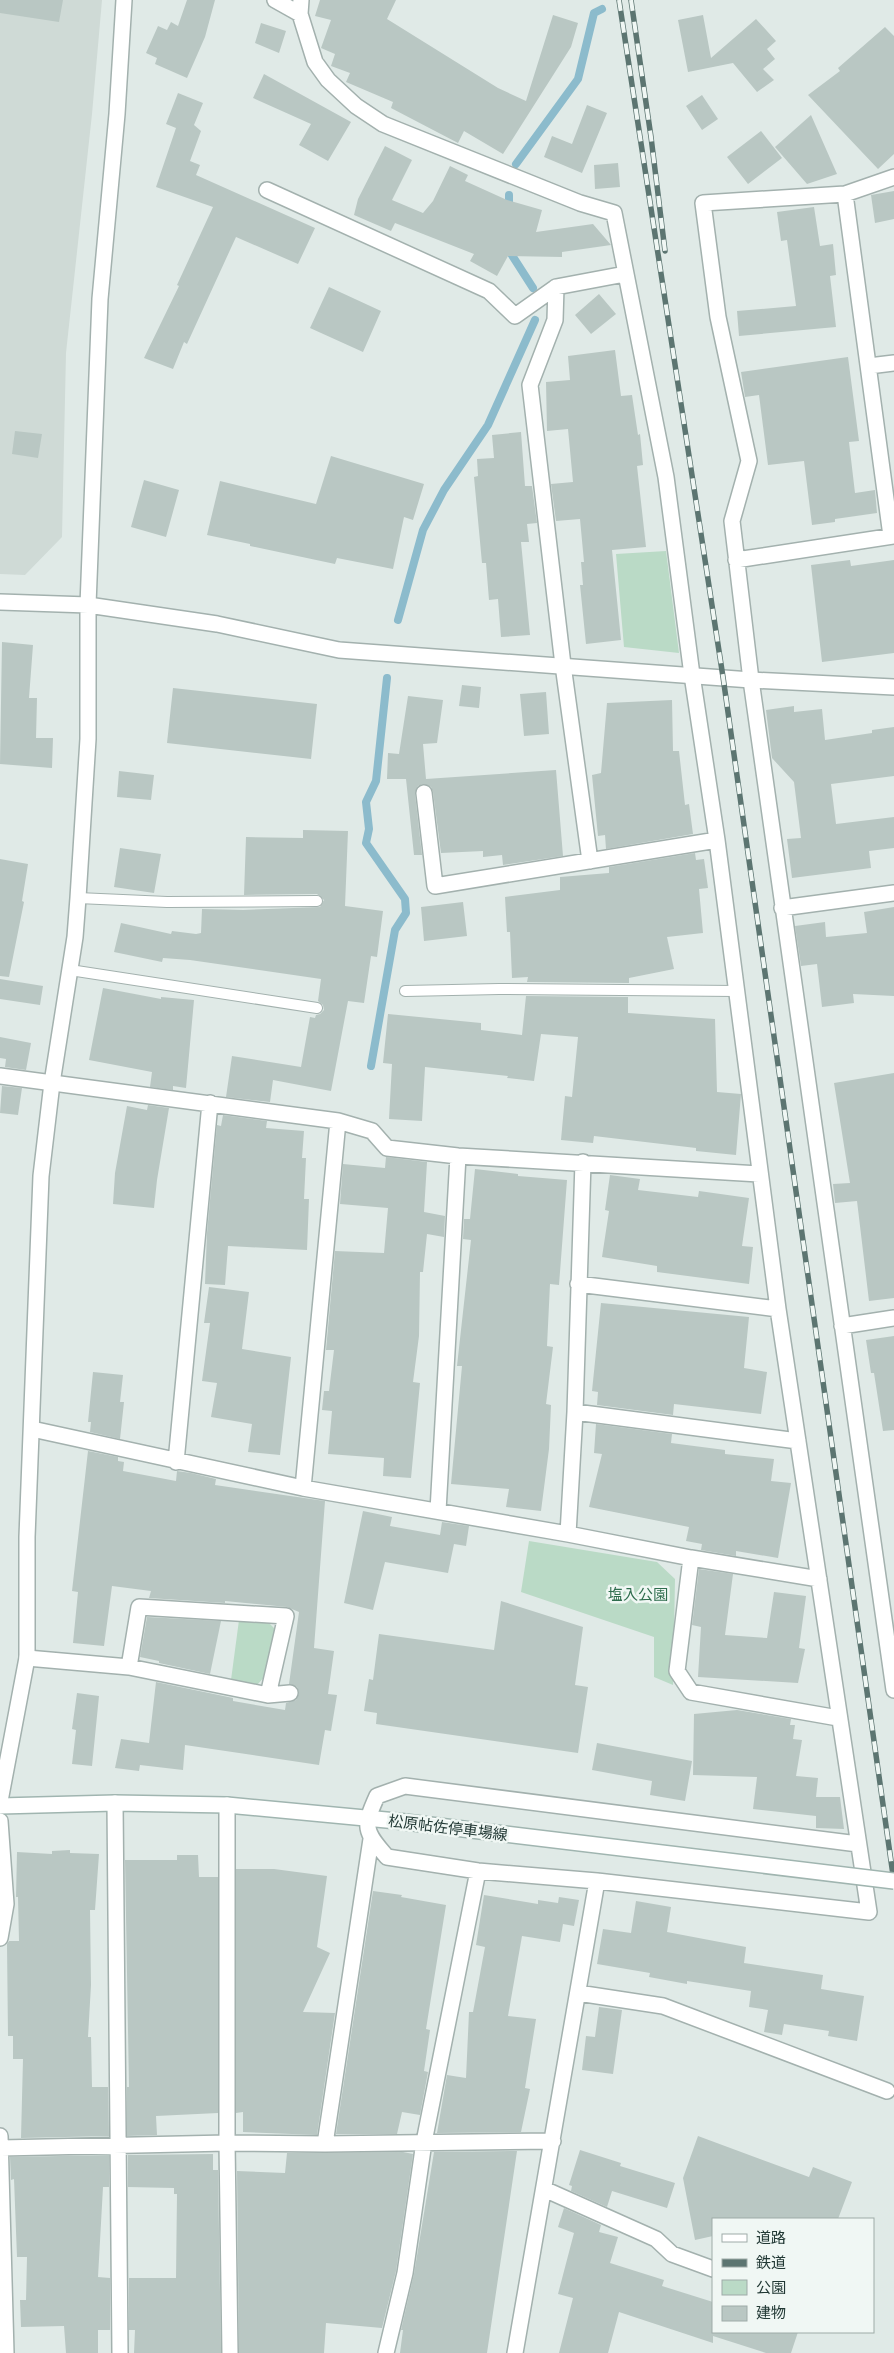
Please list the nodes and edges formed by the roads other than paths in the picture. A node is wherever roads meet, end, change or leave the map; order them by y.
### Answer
1 (124, 0) edge
2 (276, 0) edge
3 (301, 7) edge
4 (894, 177) edge
5 (266, 190) dead end
6 (845, 194) junction
7 (625, 274) junction
8 (556, 287) junction
9 (894, 363) edge
10 (869, 366) junction
11 (892, 536) edge
12 (736, 560) junction
13 (0, 602) edge
14 (88, 605) junction
15 (562, 665) junction
16 (692, 675) junction
17 (751, 680) junction
18 (894, 687) edge
19 (424, 793) dead end
20 (717, 840) junction
21 (590, 861) junction
22 (894, 893) edge
23 (78, 898) junction
24 (318, 901) dead end
25 (782, 908) junction
26 (70, 970) junction
27 (405, 991) dead end
28 (736, 992) junction
29 (317, 1008) dead end
30 (0, 1076) edge
31 (52, 1083) junction
32 (210, 1103) junction
33 (338, 1121) junction
34 (458, 1156) junction
35 (583, 1162) junction
36 (759, 1174) junction
37 (578, 1284) junction
38 (778, 1308) junction
39 (894, 1318) edge
40 (842, 1326) junction
41 (575, 1412) junction
42 (32, 1429) junction
43 (798, 1441) junction
44 (176, 1462) junction
45 (303, 1488) junction
46 (438, 1511) junction
47 (568, 1534) junction
48 (691, 1558) junction
49 (818, 1579) junction
50 (27, 1658) junction
51 (130, 1667) junction
52 (894, 1690) edge
53 (290, 1693) dead end
54 (268, 1694) junction
55 (838, 1718) junction
56 (0, 1801) edge
57 (115, 1803) junction
58 (227, 1805) junction
59 (0, 1806) edge
60 (367, 1818) junction
61 (0, 1821) edge
62 (371, 1839) junction
63 (858, 1844) junction
64 (478, 1871) junction
65 (597, 1881) junction
66 (894, 1881) edge
67 (0, 1938) edge
68 (578, 1993) junction
69 (887, 2091) dead end
70 (553, 2141) junction
71 (0, 2142) edge
72 (424, 2142) junction
73 (227, 2143) junction
74 (324, 2144) junction
75 (119, 2146) junction
76 (544, 2190) junction
77 (712, 2268) edge
78 (3, 2316) edge
79 (6, 2353) edge
80 (120, 2353) edge
81 (230, 2353) edge
82 (386, 2353) edge
83 (515, 2353) edge

1 - 14 street
2 - 3 street
3 - 7 street
4 - 6 street
5 - 8 street
6 - 10 street
6 - 12 street
7 - 8 street
7 - 16 street
8 - 15 street
9 - 10 street
10 - 11 street
11 - 12 street
12 - 17 street
13 - 14 street
14 - 15 street
14 - 23 street
15 - 16 street
15 - 21 street
16 - 17 street
16 - 20 street
17 - 18 street
17 - 25 street
19 - 21 street
20 - 21 street
20 - 28 street
22 - 25 street
23 - 24 lane
23 - 26 street
25 - 40 street
26 - 29 lane
26 - 31 street
27 - 28 lane
28 - 36 street
30 - 31 street
31 - 32 street
31 - 42 street
32 - 33 street
32 - 44 street
33 - 34 street
33 - 45 street
34 - 35 street
34 - 46 street
35 - 36 street
35 - 37 street
36 - 38 street
37 - 38 street
37 - 41 street
38 - 43 street
39 - 40 street
40 - 52 street
41 - 43 street
41 - 47 street
42 - 44 street
42 - 50 street
43 - 49 street
44 - 45 street
45 - 46 street
46 - 47 street
47 - 48 street
48 - 49 street
48 - 55 street
49 - 55 street
50 - 51 street
50 - 56 street
51 - 54 street
51 - 54 street
53 - 54 street
55 - 63 street
57 - 58 street, 松原帖佐停車場線
57 - 59 street, 松原帖佐停車場線
57 - 75 street
58 - 60 street, 松原帖佐停車場線
58 - 73 street
60 - 62 street
60 - 63 street
60 - 66 street, 松原帖佐停車場線, bridge
61 - 67 street
62 - 64 street
62 - 74 street
63 - 65 street
64 - 65 street
64 - 72 street
65 - 68 street
68 - 69 street
68 - 70 street
70 - 72 street
70 - 76 street
71 - 75 street
71 - 78 street
72 - 74 street
72 - 82 street
73 - 74 street
73 - 75 street
73 - 81 street
75 - 80 street
76 - 77 street
76 - 83 street
78 - 79 street

